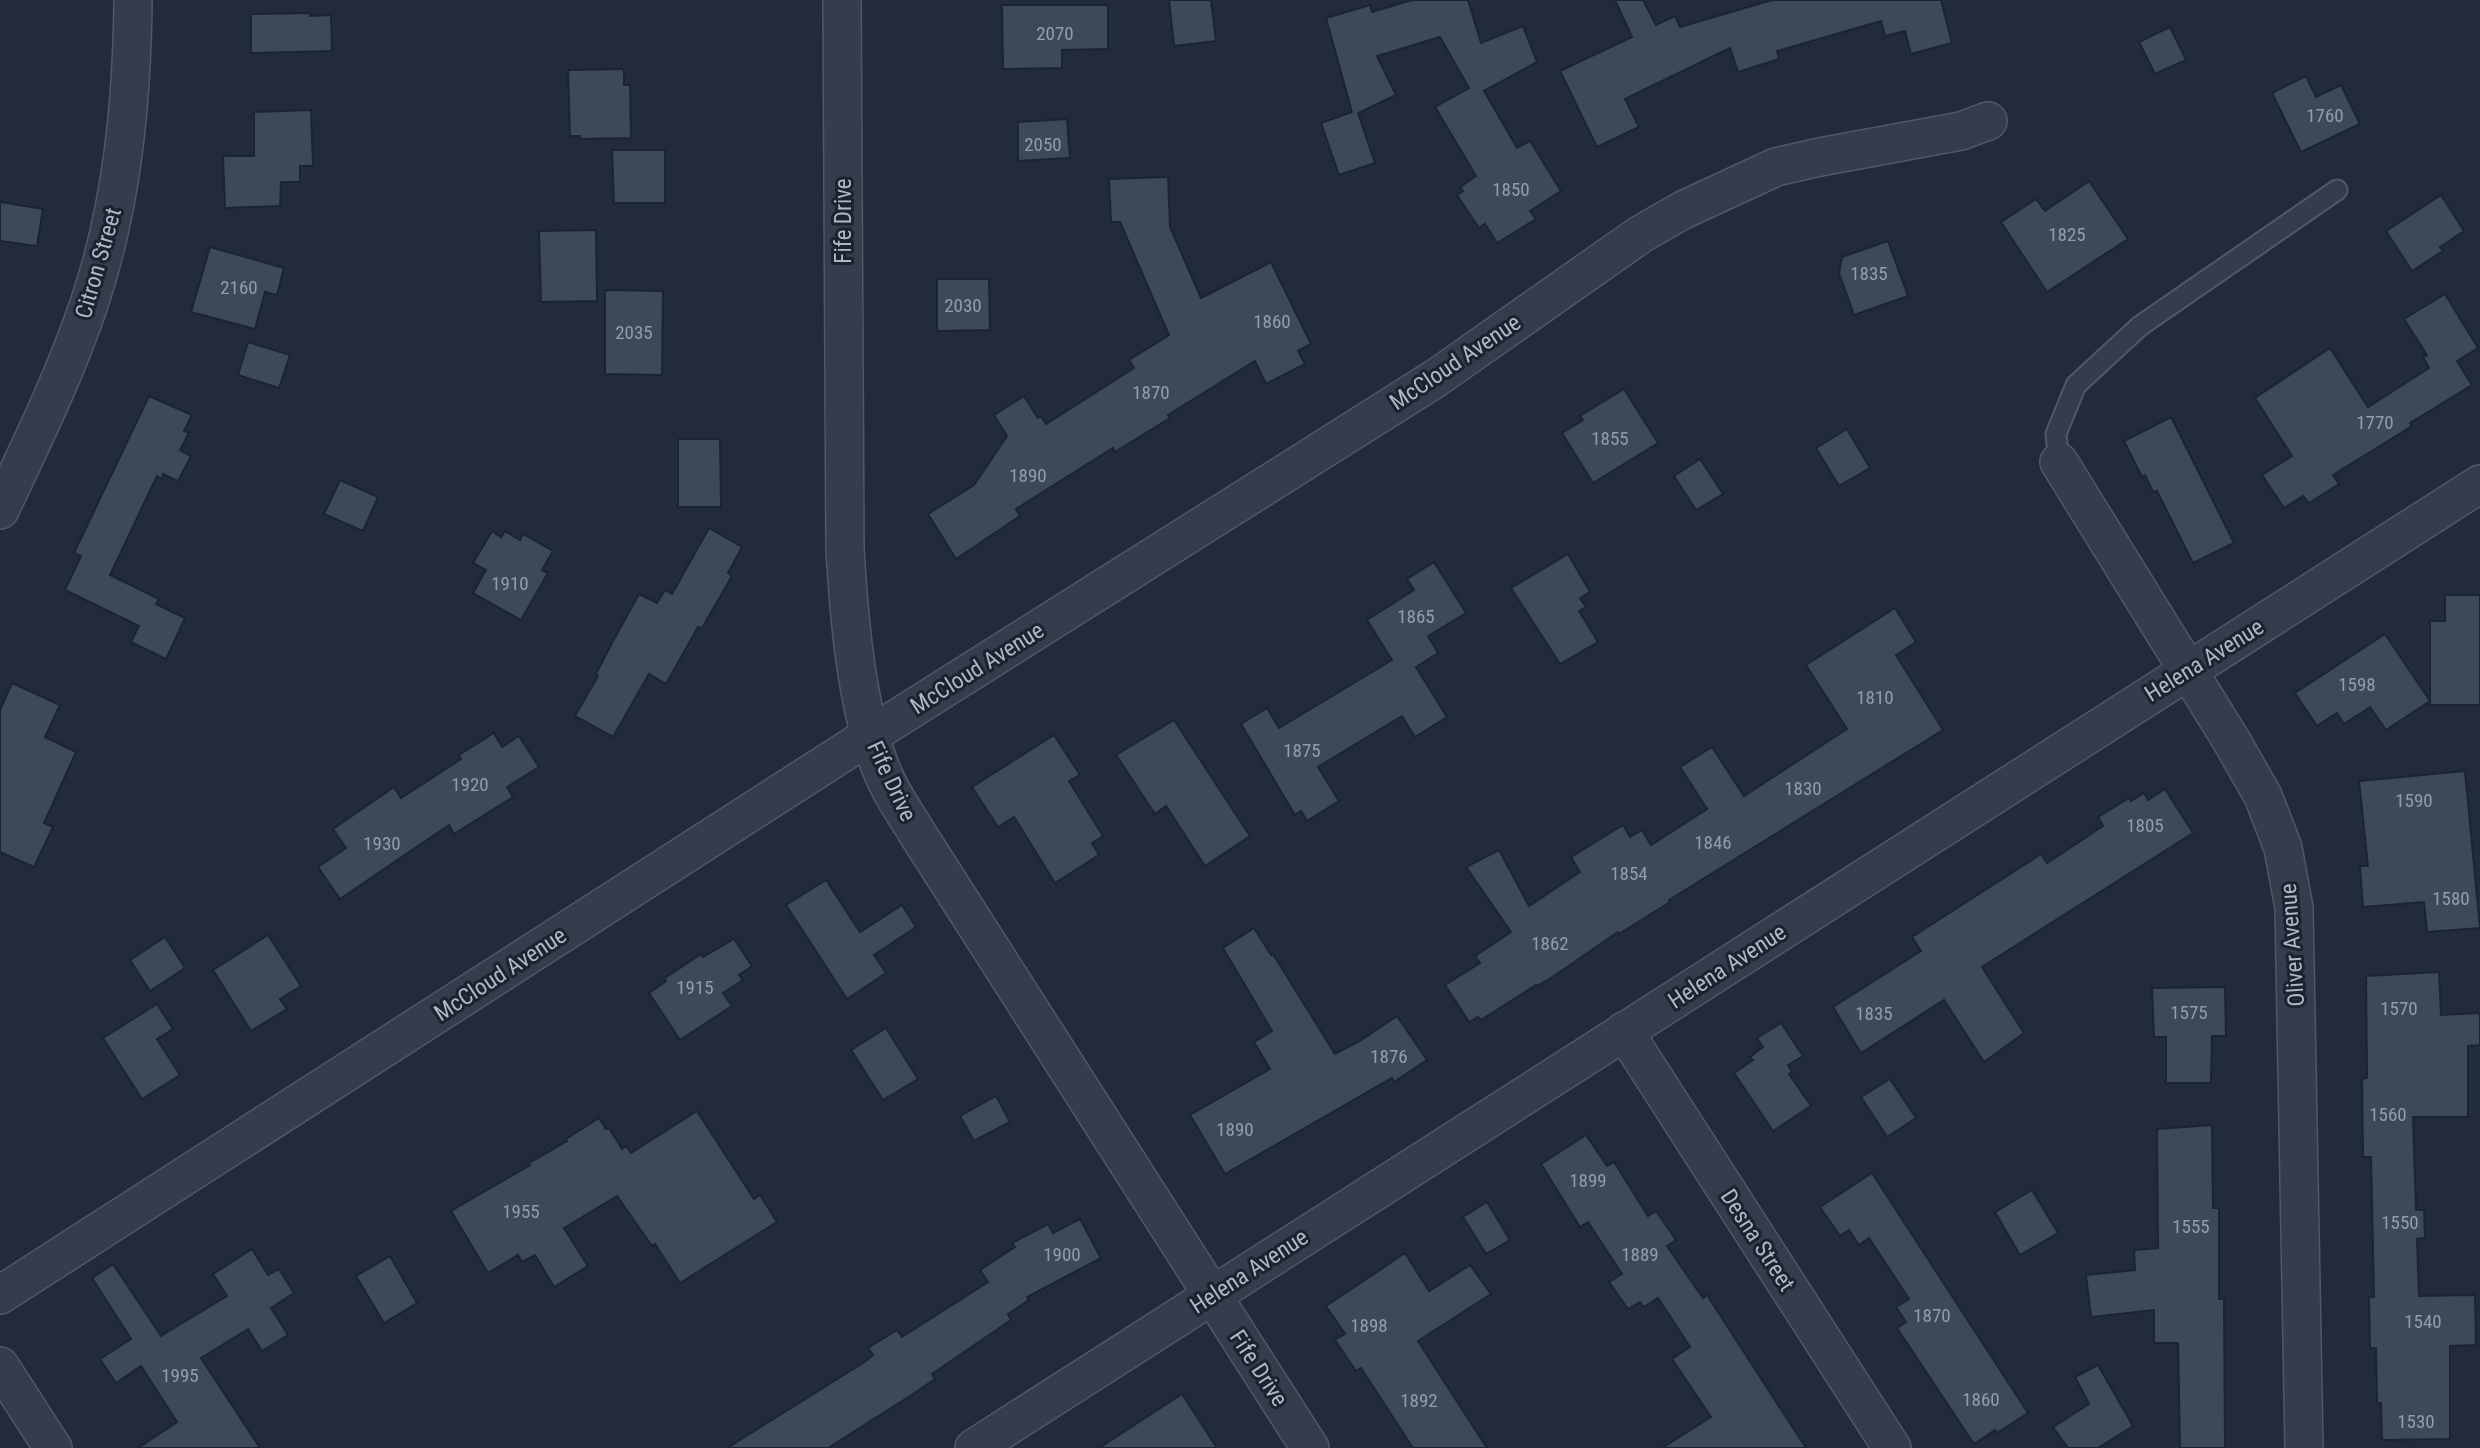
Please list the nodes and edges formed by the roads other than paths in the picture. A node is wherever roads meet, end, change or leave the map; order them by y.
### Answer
1 (133, 0) edge
2 (842, 0) edge
3 (1988, 121) dead end
4 (2337, 190) dead end
5 (2059, 463) joint
6 (2480, 484) edge
7 (0, 510) edge
8 (2188, 670) junction
9 (869, 736) junction
10 (1624, 1031) junction
11 (0, 1295) edge
12 (1212, 1295) junction
13 (0, 1366) edge
14 (52, 1448) edge
15 (974, 1448) edge
16 (1310, 1448) edge
17 (1892, 1448) edge
18 (2304, 1448) edge

1 - 7 street, Citron Street
2 - 9 street, Fife Drive
3 - 9 street, McCloud Avenue
4 - 5 lane
5 - 8 street, Oliver Avenue
6 - 8 street, Helena Avenue
8 - 10 street, Helena Avenue
8 - 18 street, Oliver Avenue
9 - 11 street, McCloud Avenue
9 - 12 street, Fife Drive
10 - 12 street, Helena Avenue
10 - 17 street, Desna Street
12 - 15 street, Helena Avenue
12 - 16 street, Fife Drive
13 - 14 street

